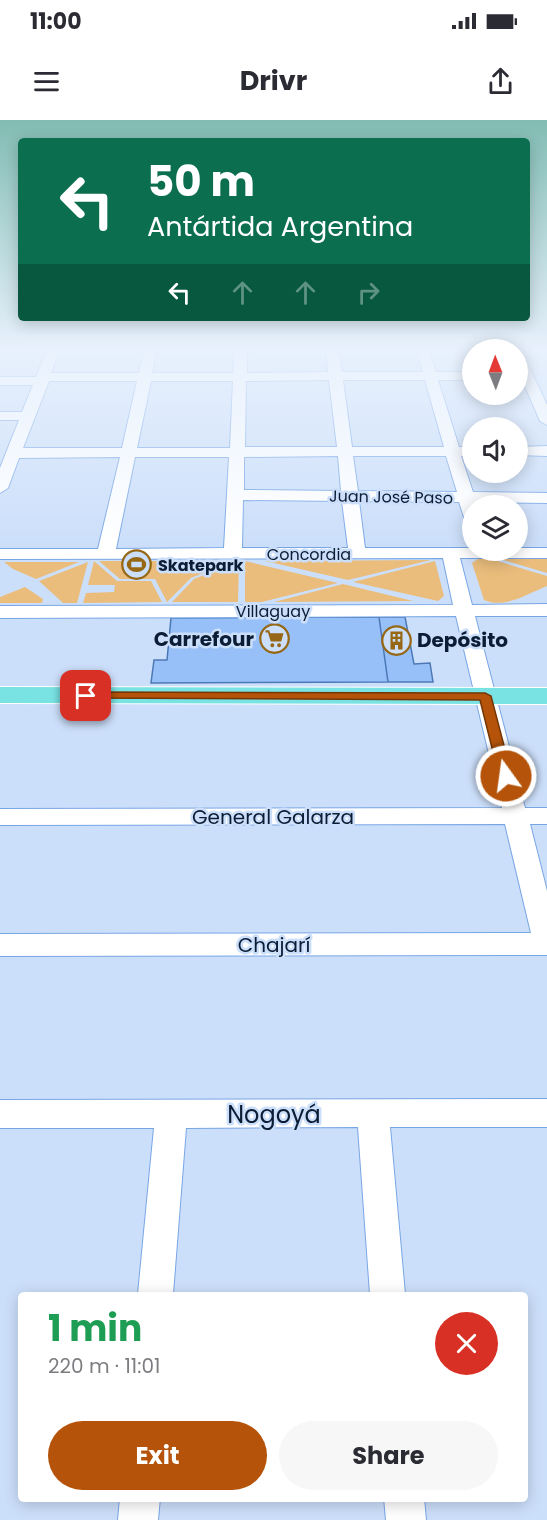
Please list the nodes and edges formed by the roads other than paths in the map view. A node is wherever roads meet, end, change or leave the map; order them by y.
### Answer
1 (136, 413) edge
2 (239, 413) edge
3 (339, 413) edge
4 (441, 413) edge
5 (0, 416) edge
6 (28, 416) joint
7 (344, 451) junction
8 (453, 451) junction
9 (462, 451) edge
10 (528, 451) edge
11 (547, 451) edge
12 (128, 452) junction
13 (237, 452) junction
14 (8, 458) edge
15 (0, 488) edge
16 (235, 495) junction
17 (466, 495) edge
18 (350, 496) junction
19 (462, 497) edge
20 (528, 498) edge
21 (547, 498) edge
22 (357, 553) junction
23 (450, 553) junction
24 (462, 553) edge
25 (528, 553) edge
26 (547, 553) edge
27 (0, 554) edge
28 (106, 554) junction
29 (233, 554) junction
30 (464, 610) junction
31 (547, 610) edge
32 (0, 612) edge
33 (0, 695) edge
34 (485, 696) junction
35 (547, 696) edge
36 (516, 816) junction
37 (547, 816) edge
38 (0, 818) edge
39 (547, 943) edge
40 (0, 945) edge
41 (547, 1113) edge
42 (0, 1114) edge
43 (171, 1114) junction
44 (373, 1114) junction
45 (156, 1292) edge
46 (388, 1292) edge
47 (140, 1502) edge
48 (405, 1502) edge
49 (138, 1520) edge
50 (406, 1520) edge

1 - 12 street
2 - 13 street
3 - 7 street
4 - 8 street
5 - 6 street
6 - 14 street
7 - 8 street
7 - 13 street
7 - 18 street
8 - 9 street
8 - 17 street
10 - 11 street
12 - 13 street
12 - 14 street
12 - 28 street
13 - 16 street
14 - 15 street
16 - 18 street, Juan José Paso
16 - 29 street
18 - 19 street, Juan José Paso
18 - 22 street
20 - 21 street, Juan José Paso
22 - 23 street, Concordia
22 - 29 street, Concordia
23 - 24 street, Concordia
23 - 30 street
25 - 26 street, Concordia
27 - 28 street, Concordia
28 - 29 street, Concordia
30 - 31 street, Villaguay
30 - 32 street, Villaguay
30 - 34 street
33 - 34 main road
34 - 35 main road
34 - 36 street
36 - 37 street, General Galarza
36 - 38 street, General Galarza
36 - 39 street
39 - 40 street, Chajarí
41 - 44 street, Nogoyá
42 - 43 street, Nogoyá
43 - 44 street, Nogoyá
43 - 45 street
44 - 46 street
47 - 49 street
48 - 50 street

